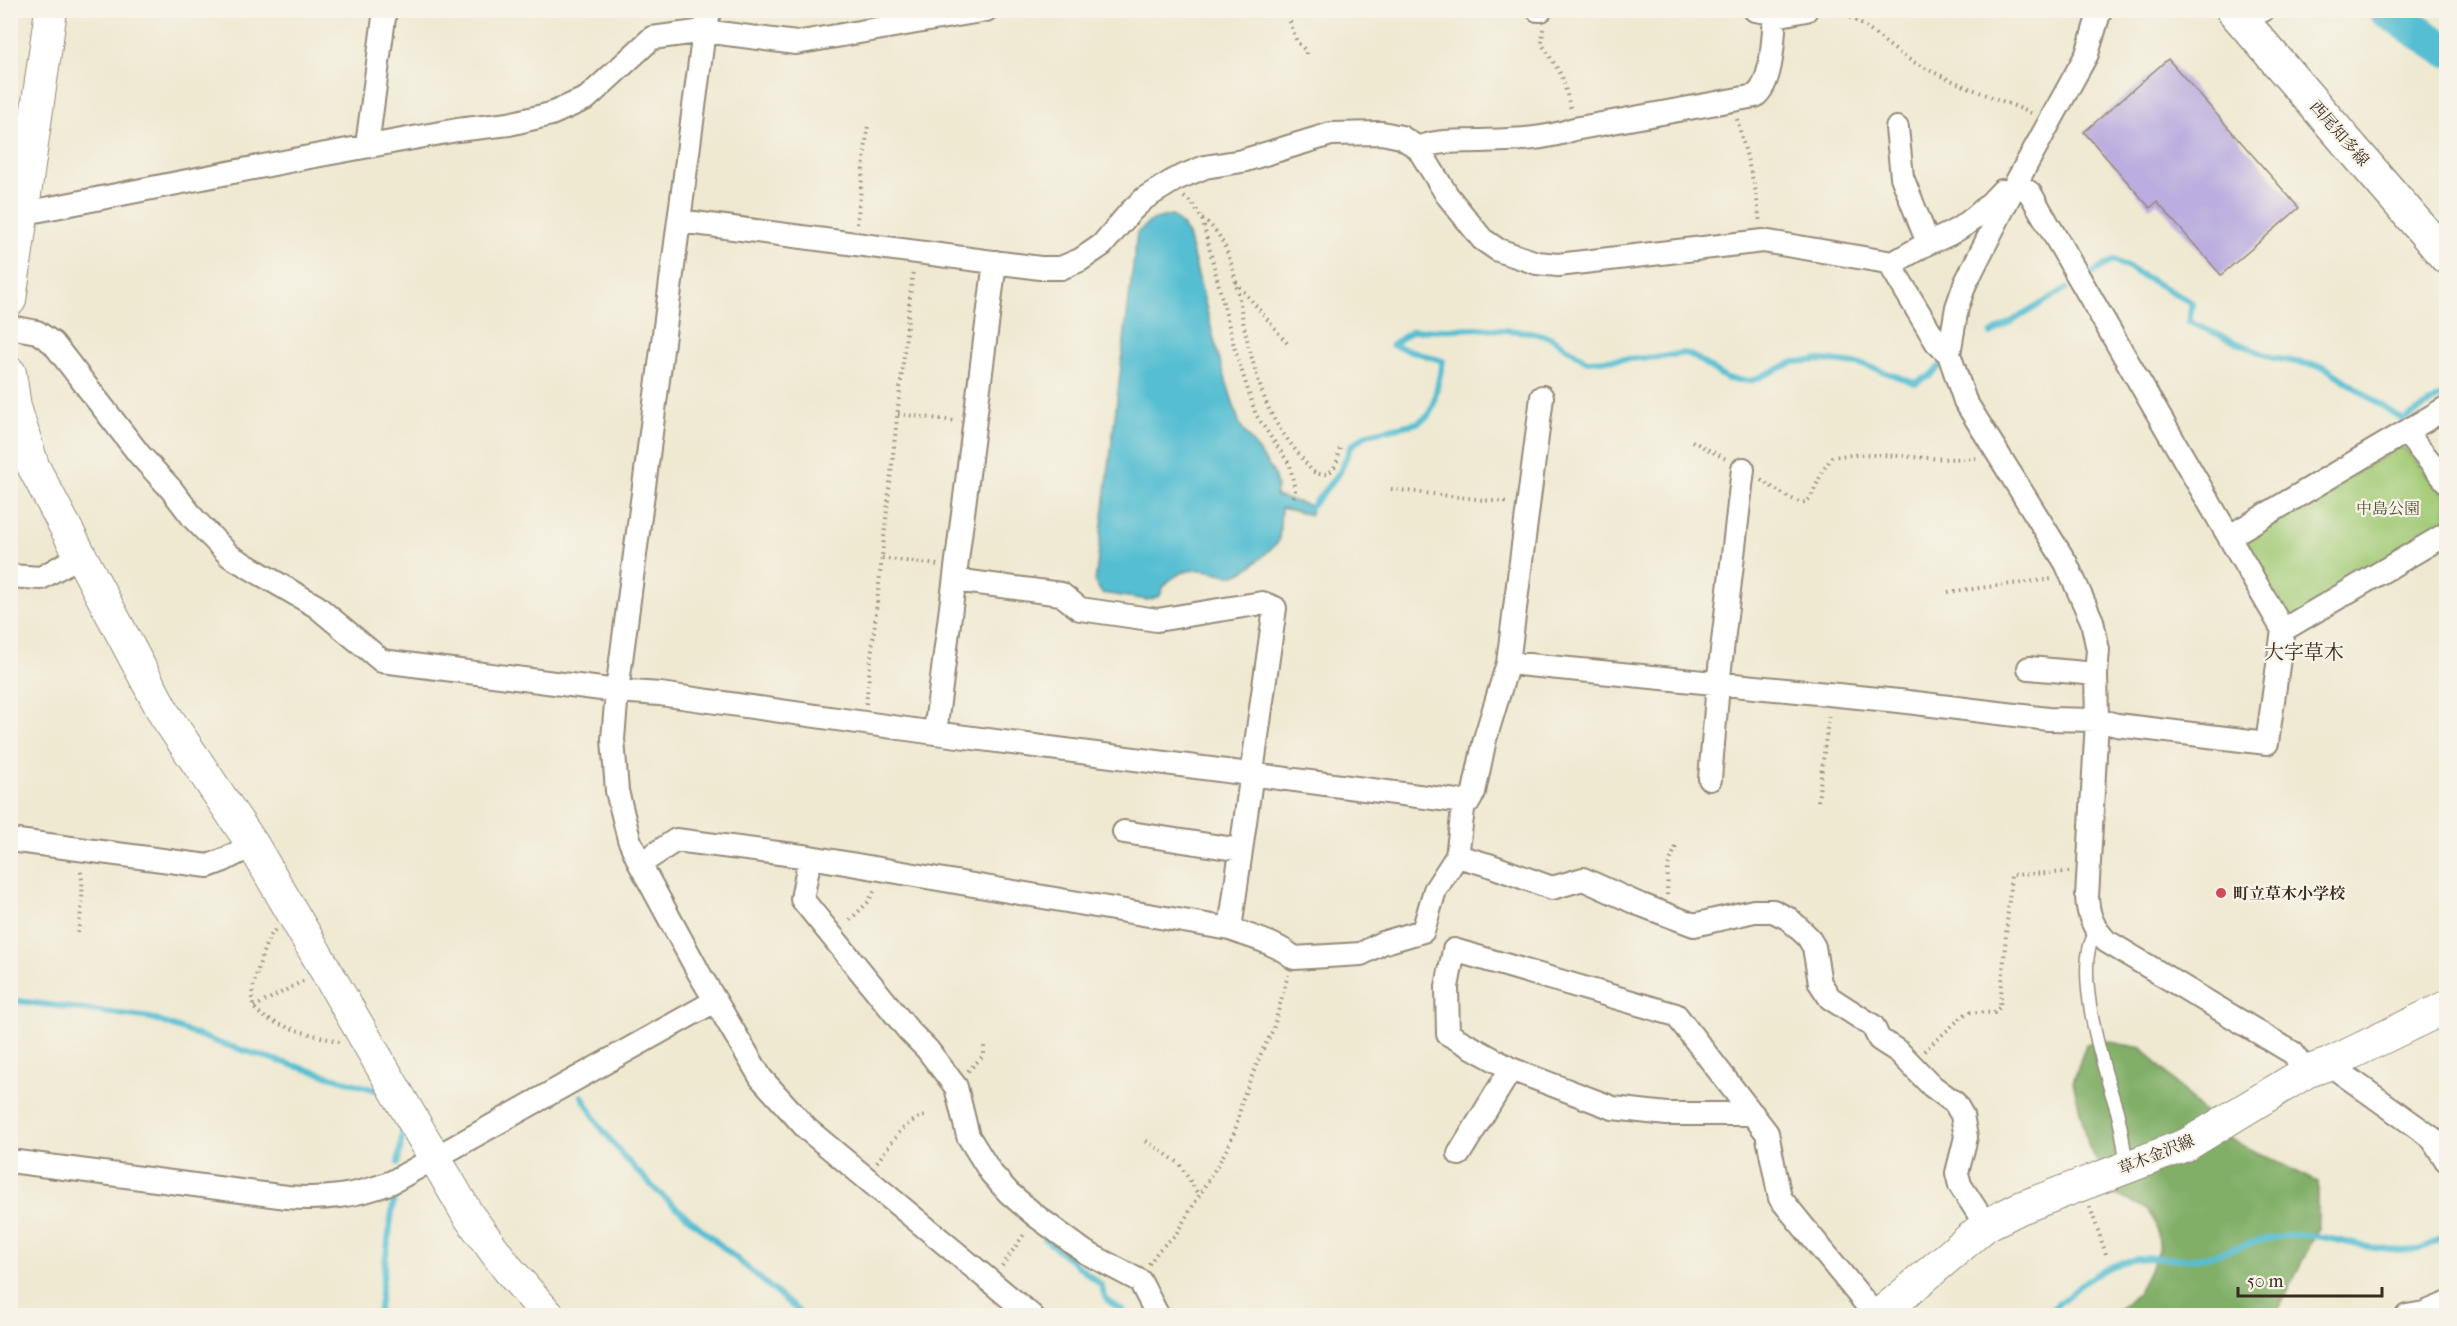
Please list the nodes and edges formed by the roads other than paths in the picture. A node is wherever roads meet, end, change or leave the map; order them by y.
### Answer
1 (51, 10) edge
2 (384, 10) edge
3 (986, 10) edge
4 (1806, 10) edge
5 (2100, 10) edge
6 (1765, 13) edge
7 (2246, 14) edge
8 (707, 21) edge
9 (1897, 128) dead end
10 (367, 146) junction
11 (1418, 148) junction
12 (2014, 188) junction
13 (16, 215) edge
14 (678, 221) junction
15 (1928, 243) junction
16 (2446, 257) edge
17 (995, 262) junction
18 (1893, 264) junction
19 (10, 300) edge
20 (10, 327) edge
21 (1949, 354) junction
22 (10, 373) edge
23 (1542, 397) dead end
24 (2446, 408) edge
25 (2407, 434) junction
26 (1743, 469) road end
27 (2446, 481) edge
28 (2446, 534) edge
29 (2230, 536) junction
30 (81, 555) junction
31 (956, 574) junction
32 (10, 576) edge
33 (2283, 630) junction
34 (1508, 663) junction
35 (2029, 668) dead end
36 (2096, 674) junction
37 (1718, 684) junction
38 (617, 691) junction
39 (2097, 720) junction
40 (935, 733) junction
41 (1252, 774) junction
42 (1710, 779) dead end
43 (1464, 802) junction
44 (1124, 832) dead end
45 (10, 840) edge
46 (253, 845) junction
47 (1241, 850) junction
48 (1457, 856) junction
49 (810, 857) junction
50 (640, 864) junction
51 (1230, 929) junction
52 (2097, 932) junction
53 (715, 1002) junction
54 (2446, 1007) edge
55 (2317, 1068) junction
56 (1511, 1069) junction
57 (1753, 1114) junction
58 (1459, 1154) dead end
59 (435, 1158) junction
60 (2446, 1160) edge
61 (10, 1161) edge
62 (2127, 1166) junction
63 (1986, 1225) junction
64 (2445, 1309) edge
65 (549, 1316) edge
66 (1032, 1316) edge
67 (1158, 1316) edge
68 (1877, 1316) edge
69 (2407, 1316) edge

1 - 13 street
2 - 10 street
3 - 8 street
4 - 6 street
5 - 12 street
6 - 11 street
7 - 16 main road, 西尾知多線
8 - 10 street
8 - 14 street
9 - 15 street
10 - 13 street
11 - 17 street
11 - 18 street
12 - 15 street
12 - 21 street
12 - 29 street
13 - 19 street
14 - 17 street
14 - 38 street
15 - 18 street
17 - 31 street
18 - 21 street
20 - 38 street
21 - 36 street
22 - 30 street
23 - 34 street
24 - 25 street
25 - 27 street
25 - 29 street
26 - 37 street
28 - 33 street
29 - 33 street
30 - 32 street
30 - 46 street
31 - 40 street
31 - 41 street
33 - 39 street
34 - 37 street
34 - 43 street
35 - 36 street
36 - 39 street
37 - 39 street
37 - 42 street
38 - 40 street
38 - 50 street
39 - 52 street
40 - 41 street
41 - 43 street
41 - 47 street
43 - 48 street
44 - 47 street
45 - 46 street
46 - 59 street
47 - 51 street
48 - 51 street
48 - 63 street
49 - 50 street
49 - 51 street
49 - 67 street
50 - 53 street
52 - 55 street
52 - 62 lane
53 - 59 street
53 - 66 street
54 - 55 street, 草木金沢線
55 - 60 street
55 - 62 street, 草木金沢線
56 - 57 street
56 - 57 street
56 - 58 street
57 - 68 street
59 - 61 street
59 - 65 street
62 - 63 street, 草木金沢線
63 - 68 street, 草木金沢線
64 - 69 street

